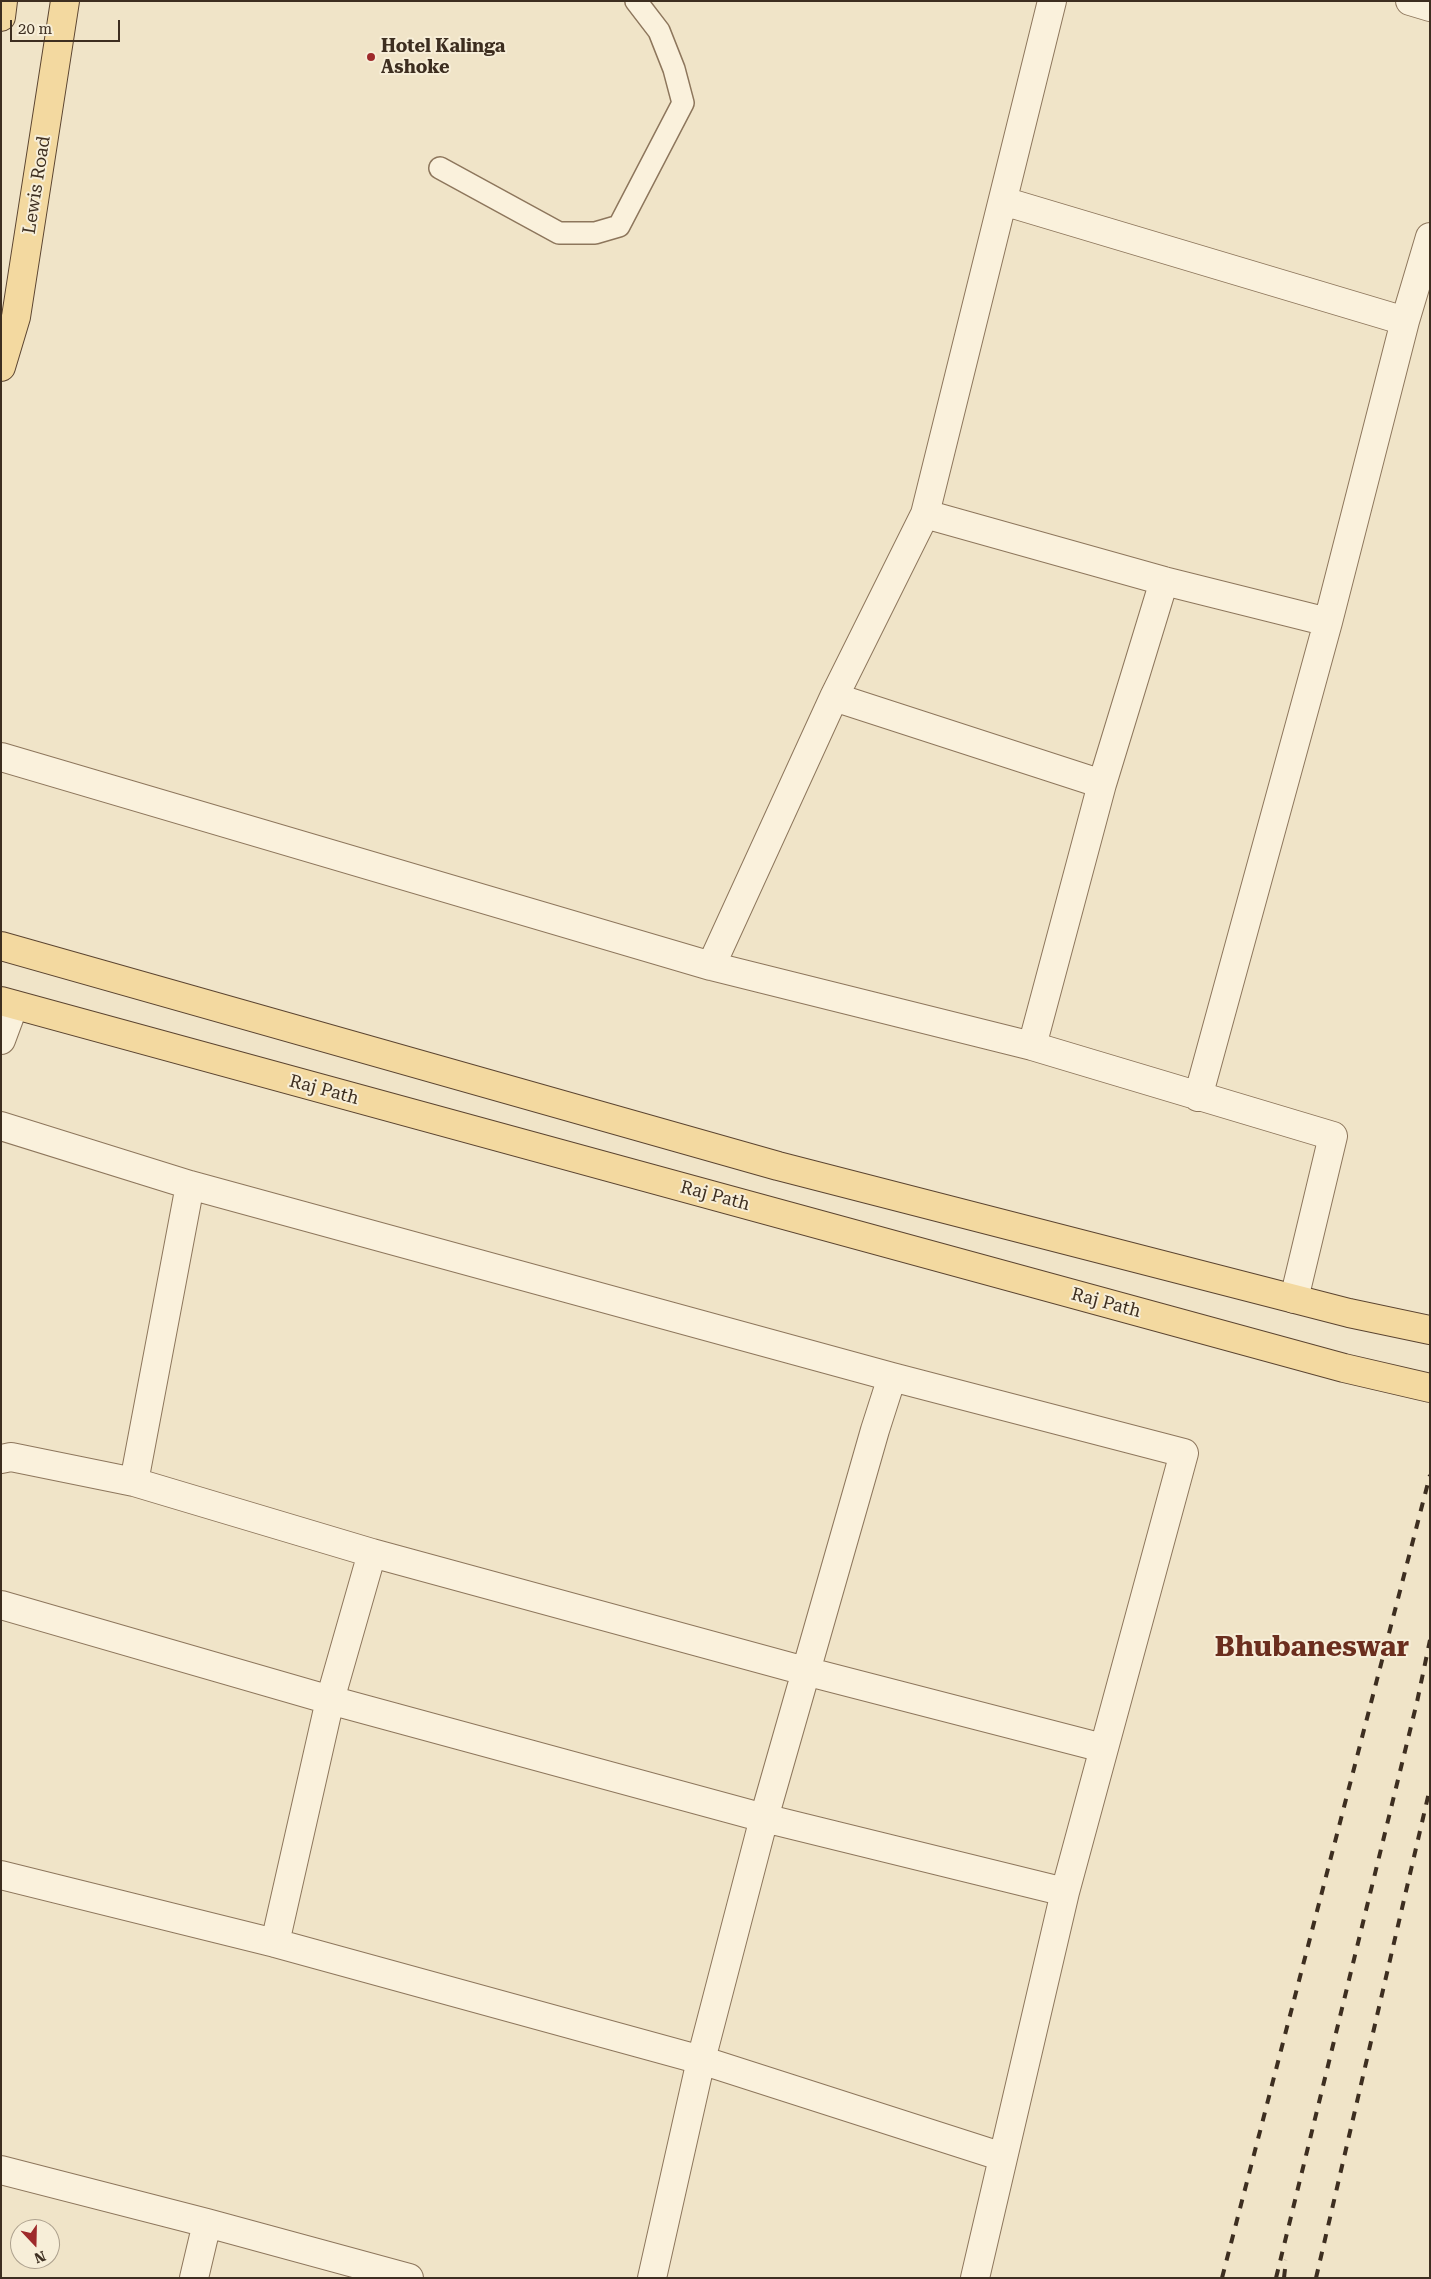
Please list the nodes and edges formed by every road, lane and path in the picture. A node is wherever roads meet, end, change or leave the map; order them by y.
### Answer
1 (3, 1) edge
2 (64, 1) edge
3 (636, 1) edge
4 (1052, 1) edge
5 (1410, 1) edge
6 (1430, 7) edge
7 (1, 17) edge
8 (440, 168) dead end
9 (1003, 201) junction
10 (1430, 237) edge
11 (1405, 321) junction
12 (1, 367) edge
13 (925, 514) junction
14 (1164, 581) junction
15 (1328, 622) junction
16 (834, 697) junction
17 (1, 757) edge
18 (1102, 784) junction
19 (1, 946) edge
20 (711, 966) junction
21 (7, 1003) edge
22 (1, 1040) edge
23 (1032, 1046) junction
24 (1198, 1097) junction
25 (1, 1126) edge
26 (190, 1185) junction
27 (1294, 1299) junction
28 (1430, 1330) edge
29 (892, 1377) junction
30 (1430, 1388) edge
31 (1, 1458) edge
32 (134, 1482) junction
33 (372, 1553) junction
34 (1, 1605) edge
35 (805, 1671) junction
36 (330, 1700) junction
37 (1103, 1748) junction
38 (764, 1818) junction
39 (1, 1875) edge
40 (1065, 1892) junction
41 (275, 1942) junction
42 (701, 2060) junction
43 (1003, 2157) junction
44 (1, 2170) edge
45 (207, 2222) junction
46 (194, 2278) edge
47 (409, 2278) edge
48 (652, 2278) edge
49 (975, 2278) edge

1 - 7 main road
2 - 12 main road, Lewis Road
3 - 8 lane
4 - 9 street
5 - 6 street
9 - 11 street
9 - 13 street
10 - 11 street
11 - 15 street
13 - 14 street
13 - 16 street
14 - 15 street
14 - 18 street
15 - 24 street
16 - 18 street
16 - 20 street
17 - 20 street
18 - 23 street
19 - 27 main road
20 - 23 street
21 - 22 street
21 - 30 main road, Raj Path
23 - 24 street
24 - 27 street
25 - 26 street
26 - 29 street
26 - 32 street
27 - 28 main road
29 - 35 street
29 - 37 street
31 - 32 street
32 - 33 street
33 - 35 street
33 - 36 street
34 - 36 street
35 - 37 street
35 - 38 street
36 - 38 street
36 - 41 street
37 - 40 street
38 - 40 street
38 - 42 street
39 - 41 street
40 - 43 street
41 - 42 street
42 - 43 street
42 - 48 street
43 - 49 street
44 - 45 street
45 - 46 street
45 - 47 street

